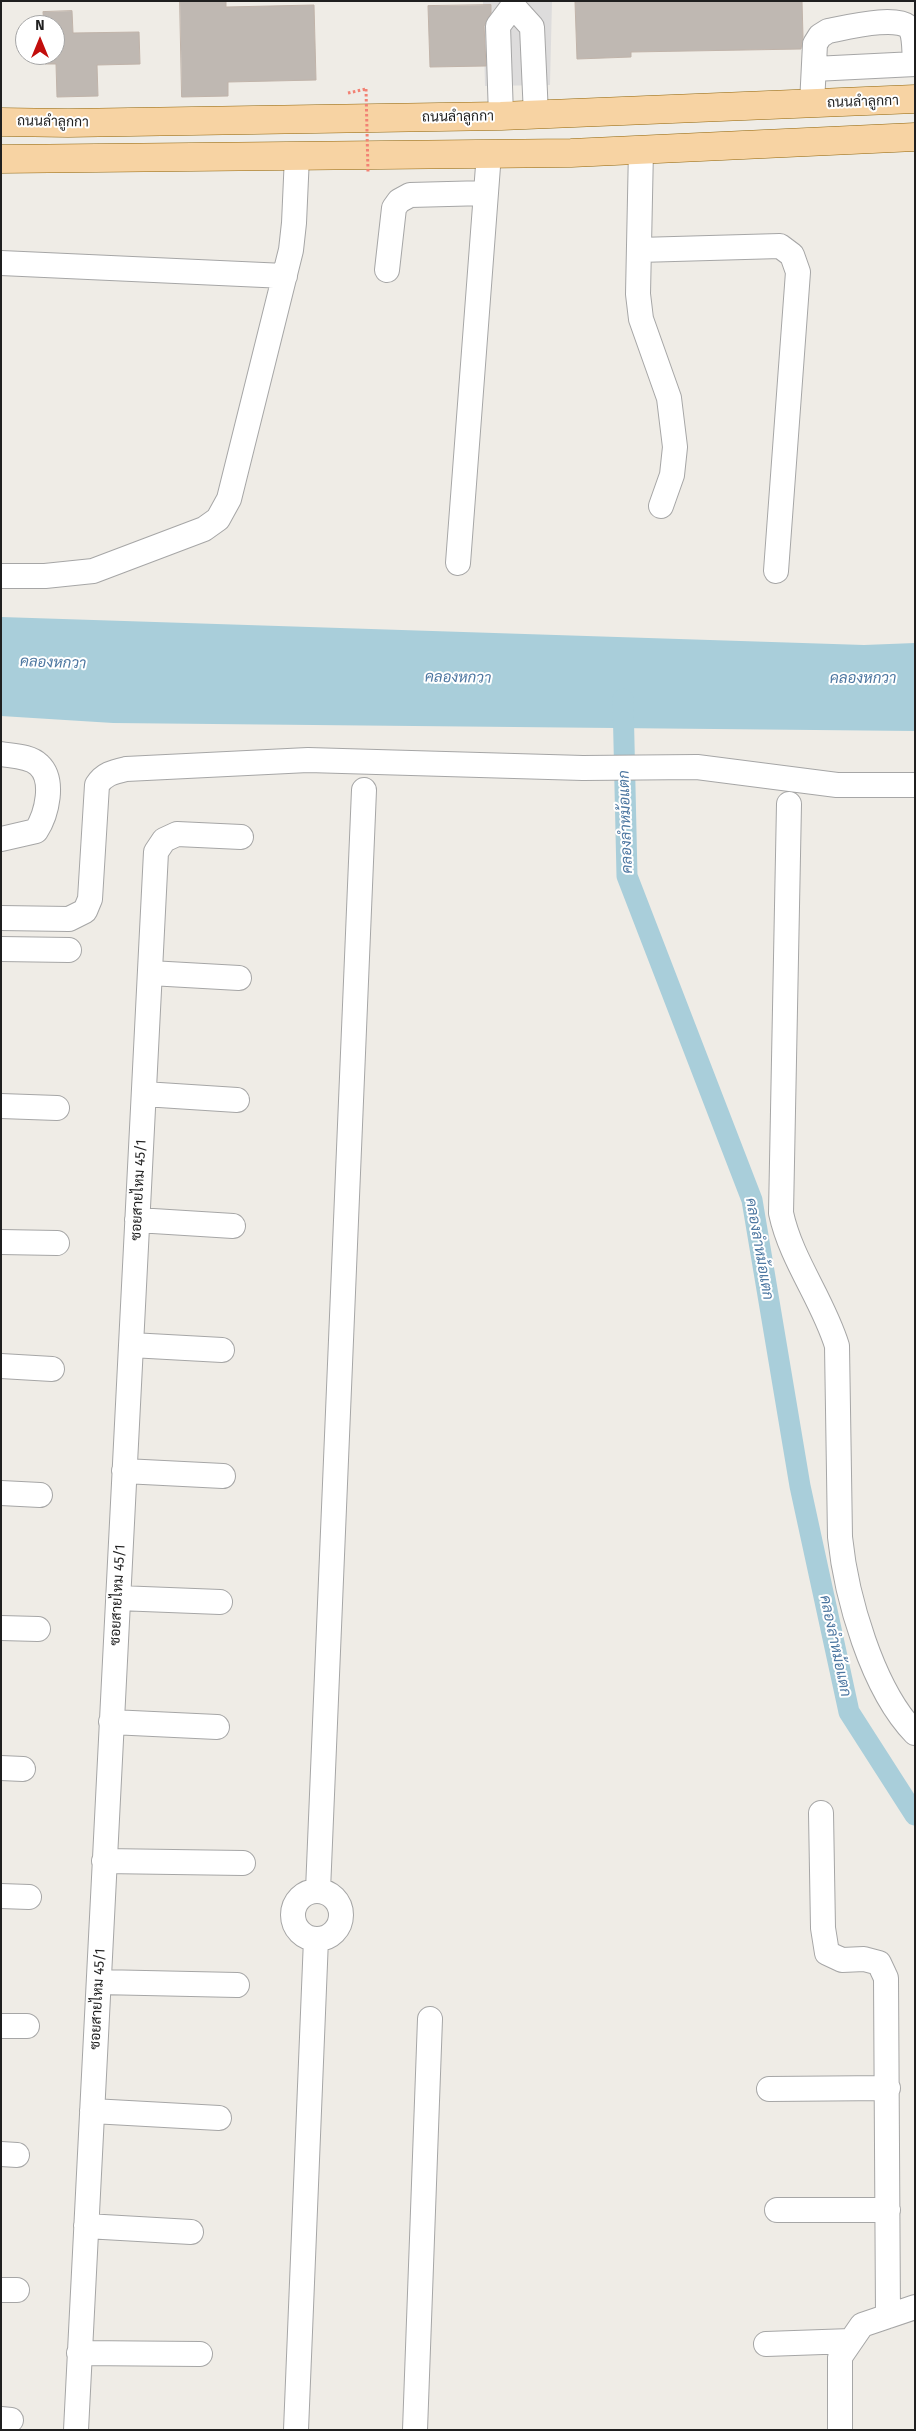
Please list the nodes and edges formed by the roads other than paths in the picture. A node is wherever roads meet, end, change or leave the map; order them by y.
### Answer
1 (513, 4) edge
2 (915, 63) edge
3 (814, 69) junction
4 (915, 72) edge
5 (914, 99) edge
6 (812, 104) junction
7 (536, 115) junction
8 (500, 116) junction
9 (1, 122) edge
10 (915, 137) edge
11 (641, 150) junction
12 (489, 153) junction
13 (297, 156) junction
14 (1, 159) edge
15 (486, 193) junction
16 (639, 250) junction
17 (1, 263) edge
18 (387, 270) dead end
19 (286, 276) junction
20 (661, 506) dead end
21 (458, 563) dead end
22 (776, 571) dead end
23 (1, 576) edge
24 (1, 754) edge
25 (915, 785) edge
26 (364, 790) dead end
27 (789, 804) dead end
28 (241, 837) dead end
29 (1, 839) edge
30 (1, 918) edge
31 (1, 949) edge
32 (70, 950) dead end
33 (150, 972) junction
34 (239, 978) dead end
35 (144, 1094) junction
36 (237, 1100) dead end
37 (1, 1106) edge
38 (57, 1108) dead end
39 (137, 1220) junction
40 (233, 1226) dead end
41 (1, 1242) edge
42 (57, 1243) dead end
43 (131, 1344) junction
44 (222, 1350) dead end
45 (1, 1366) edge
46 (52, 1369) dead end
47 (124, 1471) junction
48 (223, 1476) dead end
49 (1, 1493) edge
50 (40, 1495) dead end
51 (118, 1598) junction
52 (220, 1602) dead end
53 (1, 1628) edge
54 (38, 1629) dead end
55 (111, 1722) junction
56 (217, 1727) dead end
57 (915, 1733) edge
58 (821, 1813) dead end
59 (104, 1861) junction
60 (242, 1863) dead end
61 (318, 1890) junction
62 (1, 1896) edge
63 (28, 1897) dead end
64 (316, 1939) junction
65 (98, 1982) junction
66 (237, 1985) dead end
67 (430, 2019) dead end
68 (1, 2026) edge
69 (27, 2026) dead end
70 (888, 2088) junction
71 (769, 2089) dead end
72 (92, 2111) junction
73 (219, 2118) dead end
74 (777, 2210) dead end
75 (888, 2210) junction
76 (86, 2226) junction
77 (191, 2232) dead end
78 (915, 2307) edge
79 (888, 2316) junction
80 (851, 2341) junction
81 (766, 2344) dead end
82 (79, 2353) junction
83 (200, 2354) dead end
84 (76, 2430) edge
85 (296, 2430) edge
86 (415, 2430) edge
87 (840, 2430) edge

1 - 7 street
1 - 8 street
2 - 3 street
2 - 3 street
3 - 6 street
4 - 5 street
5 - 6 main road, ถนนลำลูกกา
6 - 7 main road, ถนนลำลูกกา
7 - 8 main road, ถนนลำลูกกา
8 - 9 main road, ถนนลำลูกกา
10 - 11 main road
11 - 12 main road
11 - 16 street
12 - 13 main road
12 - 15 street
13 - 14 main road
13 - 19 street
15 - 18 street
15 - 21 street
16 - 20 street
16 - 22 street
17 - 19 street
19 - 23 street
24 - 29 street
25 - 30 street
26 - 61 street
27 - 57 street
28 - 33 street, ซอยสายไหม 45/1
31 - 32 street
33 - 34 street
33 - 35 street, ซอยสายไหม 45/1
35 - 36 street
35 - 39 street, ซอยสายไหม 45/1
37 - 38 street
39 - 40 street
39 - 43 street, ซอยสายไหม 45/1
41 - 42 street
43 - 44 street
43 - 47 street, ซอยสายไหม 45/1
45 - 46 street
47 - 48 street
47 - 51 street, ซอยสายไหม 45/1
49 - 50 street
51 - 52 street
51 - 55 street, ซอยสายไหม 45/1
53 - 54 street
55 - 56 street
55 - 59 street, ซอยสายไหม 45/1
58 - 70 street
59 - 60 street
59 - 65 street, ซอยสายไหม 45/1
61 - 64 street
61 - 64 street
62 - 63 street
64 - 85 street
65 - 66 street
65 - 72 street, ซอยสายไหม 45/1
67 - 86 street
68 - 69 street
70 - 71 street
70 - 75 street
72 - 73 street
72 - 76 street, ซอยสายไหม 45/1
74 - 75 street
75 - 79 street
76 - 77 street
76 - 82 street, ซอยสายไหม 45/1
78 - 79 street
79 - 80 street
80 - 81 street
80 - 87 street
82 - 83 street
82 - 84 street, ซอยสายไหม 45/1

